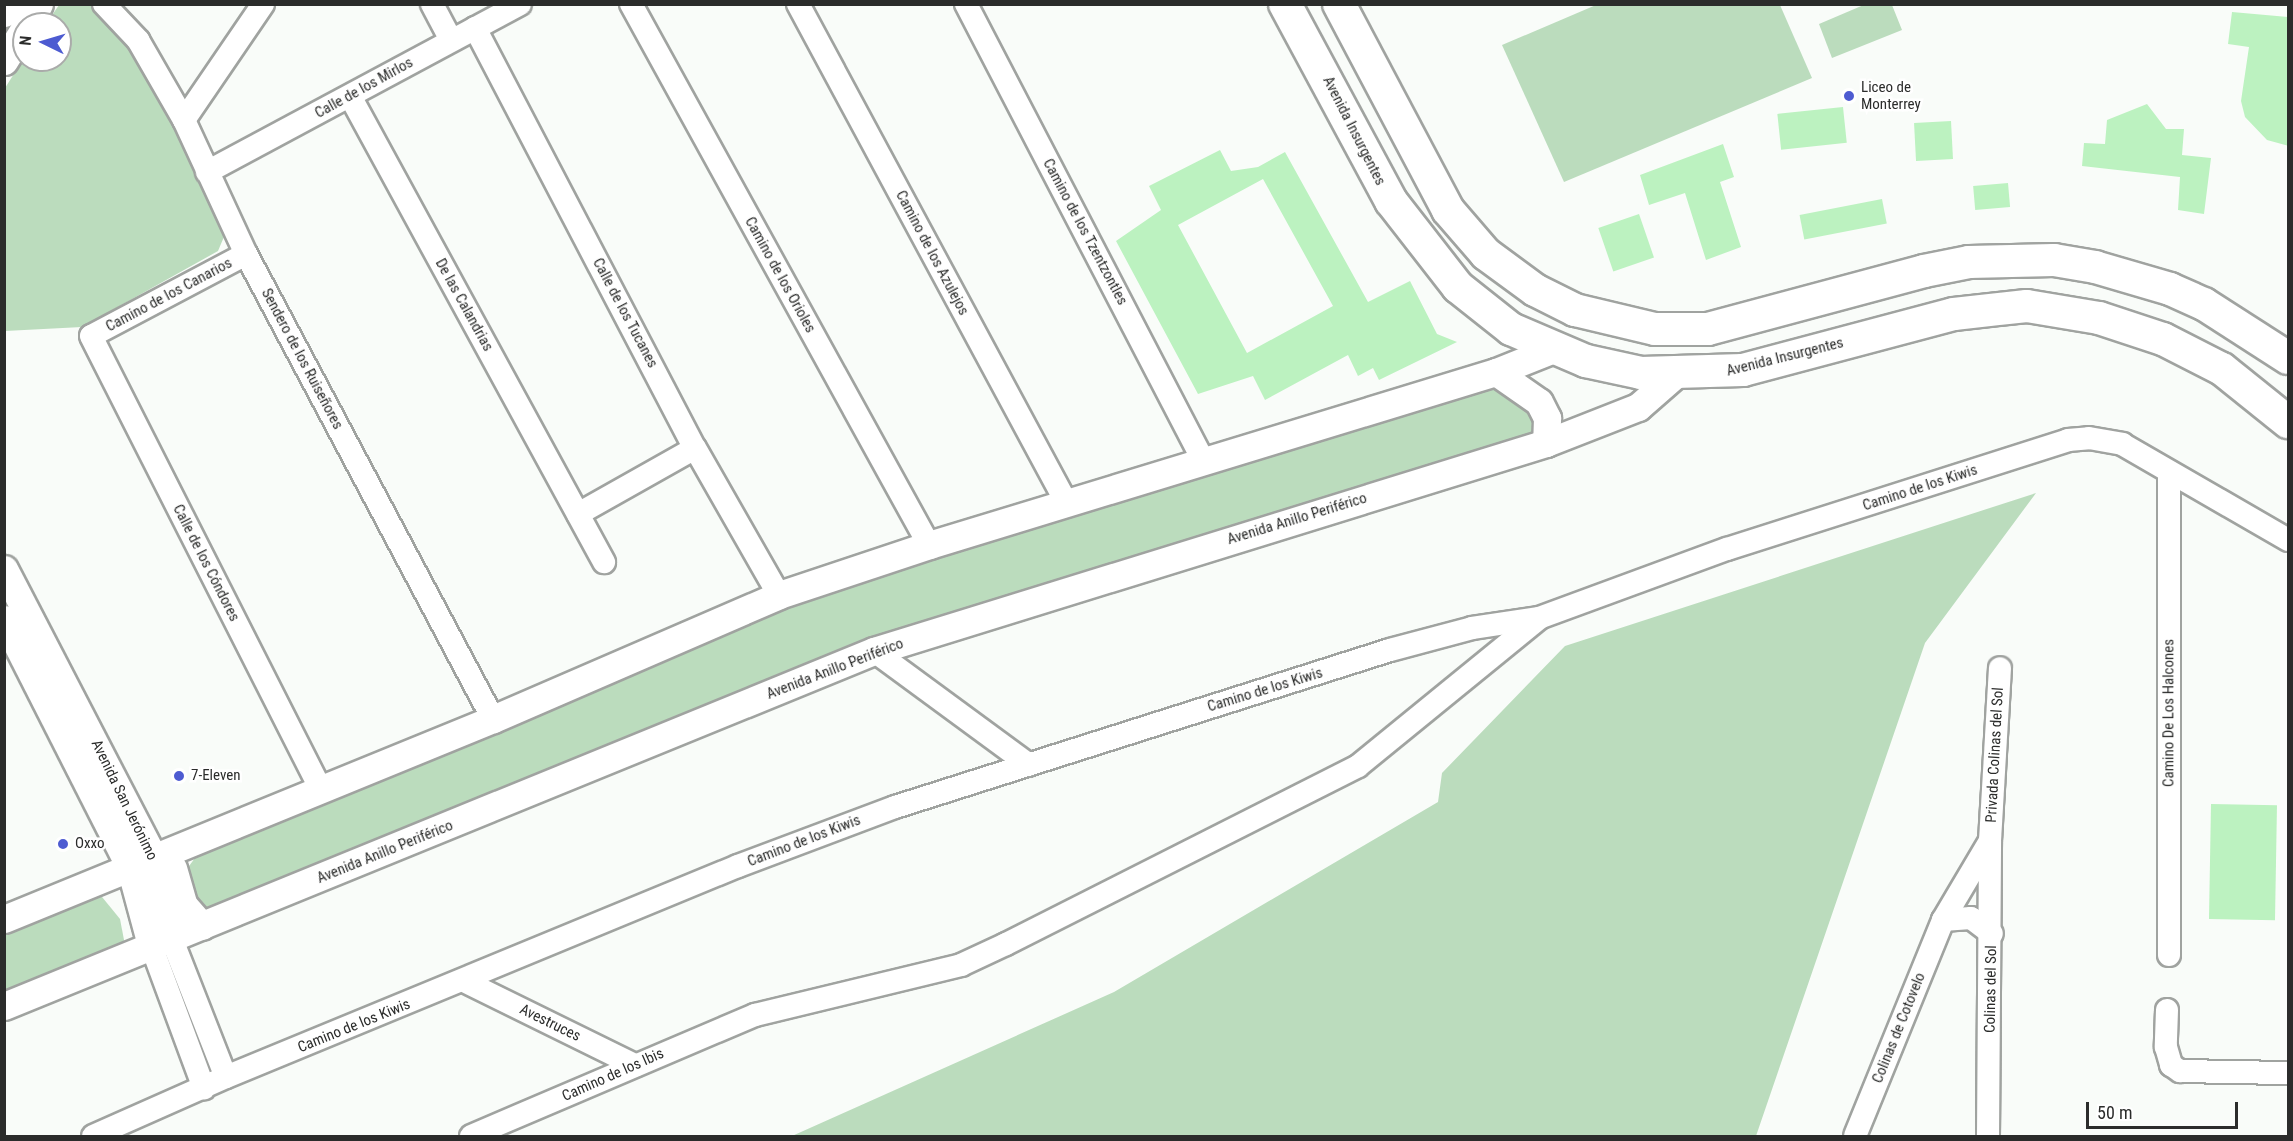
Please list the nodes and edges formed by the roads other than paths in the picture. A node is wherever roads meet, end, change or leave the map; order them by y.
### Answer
1 (10, 4) edge
2 (104, 4) edge
3 (262, 4) edge
4 (432, 4) edge
5 (520, 4) edge
6 (631, 4) edge
7 (798, 4) edge
8 (966, 4) edge
9 (1285, 4) edge
10 (1339, 4) edge
11 (4, 13) edge
12 (475, 28) junction
13 (451, 40) junction
14 (12, 48) edge
15 (4, 61) edge
16 (350, 96) junction
17 (184, 120) junction
18 (207, 172) junction
19 (246, 254) junction
20 (92, 336) joint
21 (1556, 348) junction
22 (2289, 358) edge
23 (1496, 372) junction
24 (1677, 373) junction
25 (2289, 422) edge
26 (1546, 443) junction
27 (695, 448) junction
28 (1203, 460) junction
29 (2169, 472) junction
30 (1066, 502) junction
31 (578, 514) junction
32 (2289, 540) edge
33 (929, 545) junction
34 (604, 562) dead end
35 (4, 569) edge
36 (779, 595) junction
37 (1539, 618) junction
38 (4, 619) edge
39 (874, 651) junction
40 (2000, 668) dead end
41 (493, 718) junction
42 (1029, 765) junction
43 (321, 790) junction
44 (1990, 841) junction
45 (141, 864) junction
46 (4, 919) edge
47 (1943, 920) junction
48 (202, 926) junction
49 (1992, 933) junction
50 (153, 945) junction
51 (2169, 955) dead end
52 (464, 981) junction
53 (4, 1006) edge
54 (2167, 1010) dead end
55 (755, 1015) joint
56 (635, 1065) junction
57 (2289, 1073) edge
58 (226, 1077) junction
59 (204, 1088) junction
60 (93, 1137) edge
61 (471, 1137) edge
62 (1855, 1137) edge
63 (1988, 1137) edge

1 - 11 street
2 - 17 street, Sendero de los Ruiseñores
3 - 17 street
4 - 13 street
5 - 12 street, Calle de los Mirlos
6 - 33 street, Camino de los Orioles
7 - 30 street, Camino de los Azulejos
8 - 28 street, Camino de los Tzentzontles
9 - 21 main road, Avenida Insurgentes
10 - 22 main road
12 - 13 street, Calle de los Mirlos
12 - 27 street, Calle de los Tucanes
13 - 16 street, Calle de los Mirlos
14 - 15 street
16 - 18 street, Calle de los Mirlos
16 - 31 street, De las Calandrias
17 - 18 street, Sendero de los Ruiseñores
18 - 19 street, Sendero de los Ruiseñores
19 - 20 street, Camino de los Canarios
19 - 41 street, Sendero de los Ruiseñores
20 - 43 street, Calle de los Cóndores
21 - 23 street
21 - 24 main road, Avenida Insurgentes
23 - 26 street
23 - 28 street
24 - 25 main road, Avenida Insurgentes
24 - 26 street, Avenida Anillo Periférico
26 - 39 street, Avenida Anillo Periférico
27 - 31 street
27 - 36 street, Calle de los Tucanes
28 - 30 street
29 - 32 street, Camino de los Kiwis
29 - 37 street, Camino de los Kiwis
29 - 51 street, Camino De Los Halcones
30 - 33 street
31 - 34 street, De las Calandrias
33 - 36 street
35 - 45 street, Avenida San Jerónimo
36 - 41 street
37 - 42 street, Camino de los Kiwis
37 - 55 street, Camino de los Kiwis
38 - 45 street, Avenida San Jerónimo
39 - 42 street
39 - 48 street, Avenida Anillo Periférico
40 - 44 street, Privada Colinas del Sol
41 - 43 street
42 - 52 street, Camino de los Kiwis
43 - 45 street
44 - 47 street, Colinas de Cotovelo
44 - 49 street, Colinas del Sol
45 - 46 street
45 - 48 street
45 - 50 street, Avenida San Jerónimo
45 - 50 street
47 - 49 street
47 - 62 street, Colinas de Cotovelo
48 - 50 street, Avenida Anillo Periférico
49 - 63 street, Colinas del Sol
50 - 53 street, Avenida Anillo Periférico
50 - 58 street, Avenida San Jerónimo
50 - 59 street, Avenida San Jerónimo
52 - 56 street, Avestruces
52 - 58 street, Camino de los Kiwis
54 - 57 street
55 - 56 street, Camino de los Ibis
56 - 61 street, Camino de los Ibis
58 - 59 street, Camino de los Kiwis
59 - 60 street, Camino de los Kiwis

